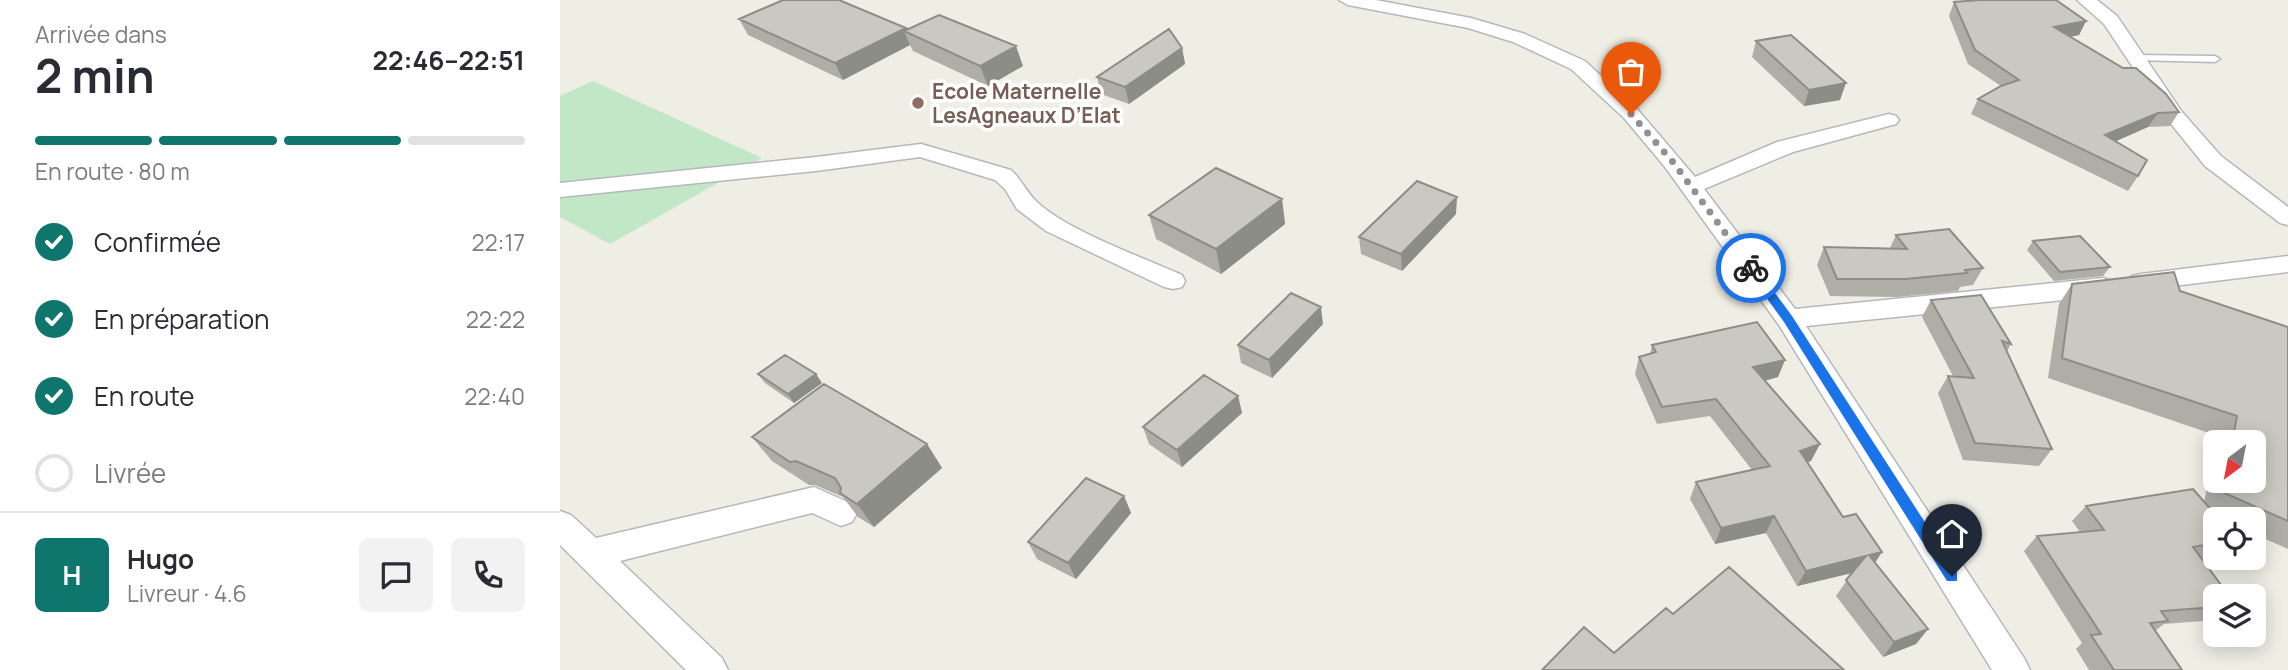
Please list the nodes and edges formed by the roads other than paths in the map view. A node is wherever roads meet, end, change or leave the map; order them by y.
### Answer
1 (1348, 0) edge
2 (2086, 0) edge
3 (2135, 58) junction
4 (2215, 59) dead end
5 (1889, 120) dead end
6 (1692, 186) junction
7 (560, 190) edge
8 (2288, 218) edge
9 (2288, 264) edge
10 (1173, 281) dead end
11 (1788, 319) junction
12 (841, 513) edge
13 (560, 524) edge
14 (590, 554) junction
15 (710, 670) edge
16 (2012, 670) edge

1 - 6 street
2 - 3 street
3 - 4 lane
3 - 8 street
5 - 6 street
6 - 11 street
7 - 10 street
9 - 11 street
11 - 16 street
12 - 14 street
13 - 14 street
14 - 15 street

